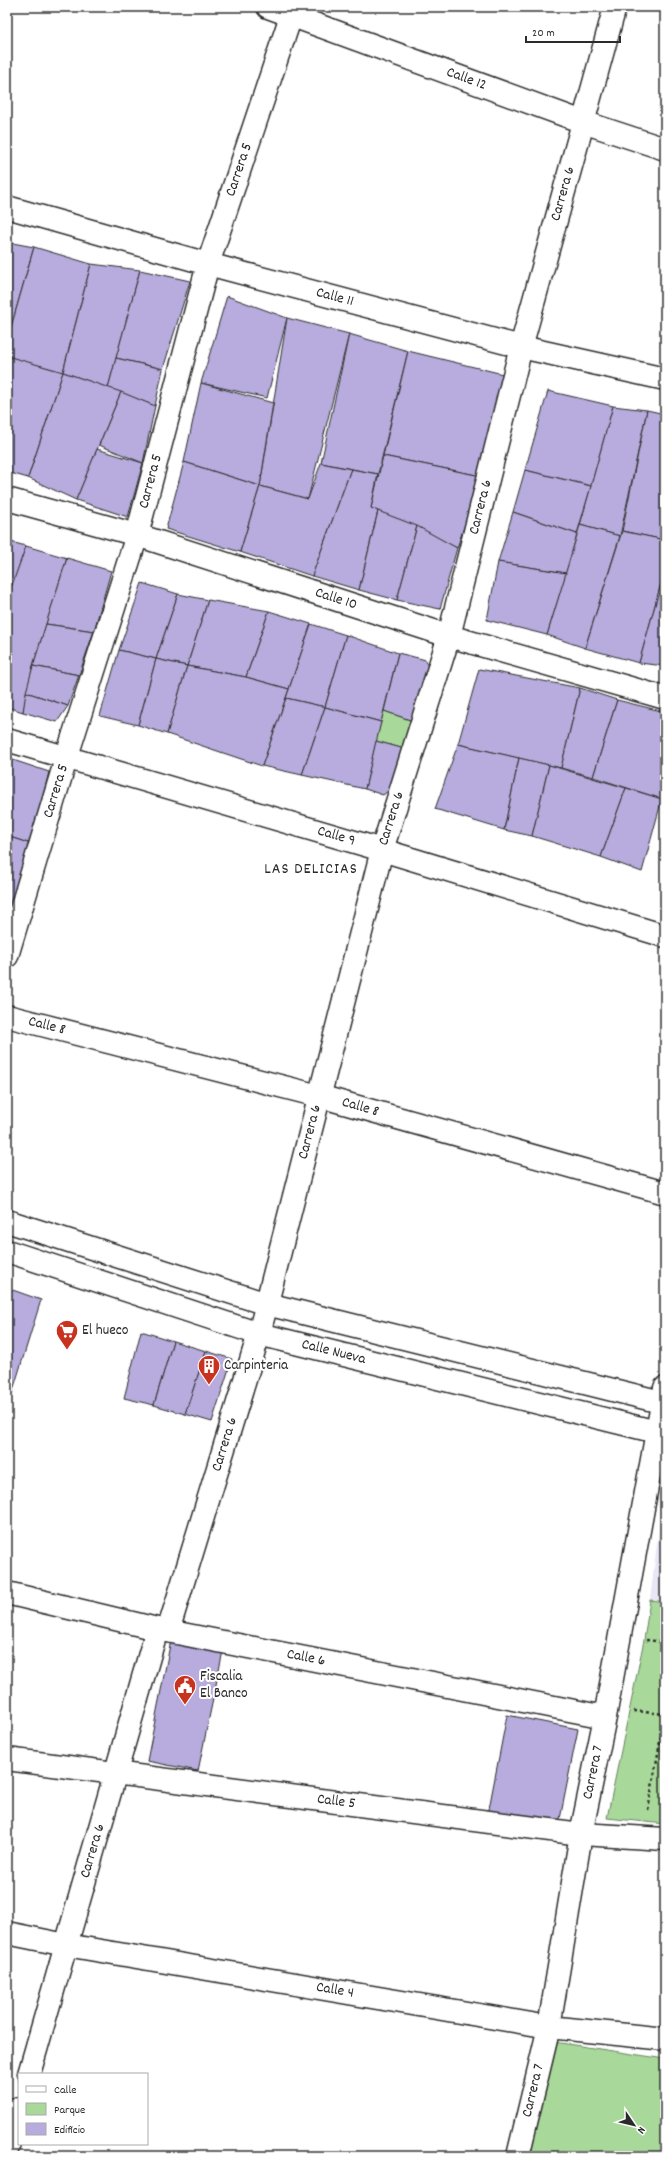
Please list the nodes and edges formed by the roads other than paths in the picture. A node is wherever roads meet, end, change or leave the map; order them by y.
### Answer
1 (268, 7) edge
2 (615, 7) edge
3 (293, 11) edge
4 (583, 122) junction
5 (665, 149) edge
6 (7, 207) edge
7 (208, 264) junction
8 (521, 347) junction
9 (665, 379) edge
10 (7, 499) edge
11 (137, 535) junction
12 (449, 636) junction
13 (665, 698) edge
14 (7, 740) edge
15 (66, 758) junction
16 (382, 850) junction
17 (665, 936) edge
18 (7, 956) edge
19 (7, 1016) edge
20 (319, 1096) junction
21 (665, 1193) edge
22 (7, 1221) edge
23 (7, 1251) edge
24 (267, 1304) junction
25 (259, 1334) junction
26 (664, 1398) edge
27 (661, 1433) edge
28 (7, 1593) edge
29 (162, 1630) junction
30 (605, 1717) junction
31 (7, 1759) edge
32 (116, 1774) junction
33 (581, 1834) junction
34 (665, 1839) edge
35 (7, 1933) edge
36 (66, 1945) junction
37 (548, 2027) junction
38 (665, 2039) edge
39 (29, 2073) edge
40 (18, 2112) edge
41 (7, 2150) edge
42 (518, 2156) edge

1 - 3 street, Calle 12
2 - 4 street, Carrera 6
3 - 4 street, Calle 12
3 - 7 street, Carrera 5
4 - 5 street, Calle 12
4 - 8 street, Carrera 6
6 - 7 street, Calle 11
7 - 8 street, Calle 11
7 - 11 street, Carrera 5
8 - 9 street, Calle 11
8 - 12 street, Carrera 6
10 - 11 street, Calle 10
11 - 12 street, Calle 10
11 - 15 street, Carrera 5
12 - 13 street, Calle 10
12 - 16 street, Carrera 6
14 - 15 street, Calle 9
15 - 16 street, Calle 9
15 - 18 street, Carrera 5
16 - 17 street, Calle 9
16 - 20 street, Carrera 6
19 - 20 street, Calle 8
20 - 21 street, Calle 8
20 - 24 street, Carrera 6
22 - 24 street, Calle Nueva
23 - 25 street, Calle Nueva
24 - 25 street, Carrera 6
24 - 26 street, Calle Nueva
25 - 27 street, Calle Nueva
25 - 29 street, Carrera 6
26 - 27 street, Carrera 7
27 - 30 street, Carrera 7
28 - 29 street, Calle 6
29 - 30 street, Calle 6
29 - 32 street, Carrera 6
30 - 33 street, Carrera 7
31 - 32 street, Calle 5
32 - 33 street, Calle 5
32 - 36 street, Carrera 6
33 - 34 street, Calle 5
33 - 37 street, Carrera 7
35 - 36 street, Calle 4
36 - 37 street, Calle 4
36 - 39 street, Carrera 6
37 - 38 street, Calle 4
37 - 42 street, Carrera 7
40 - 41 street

